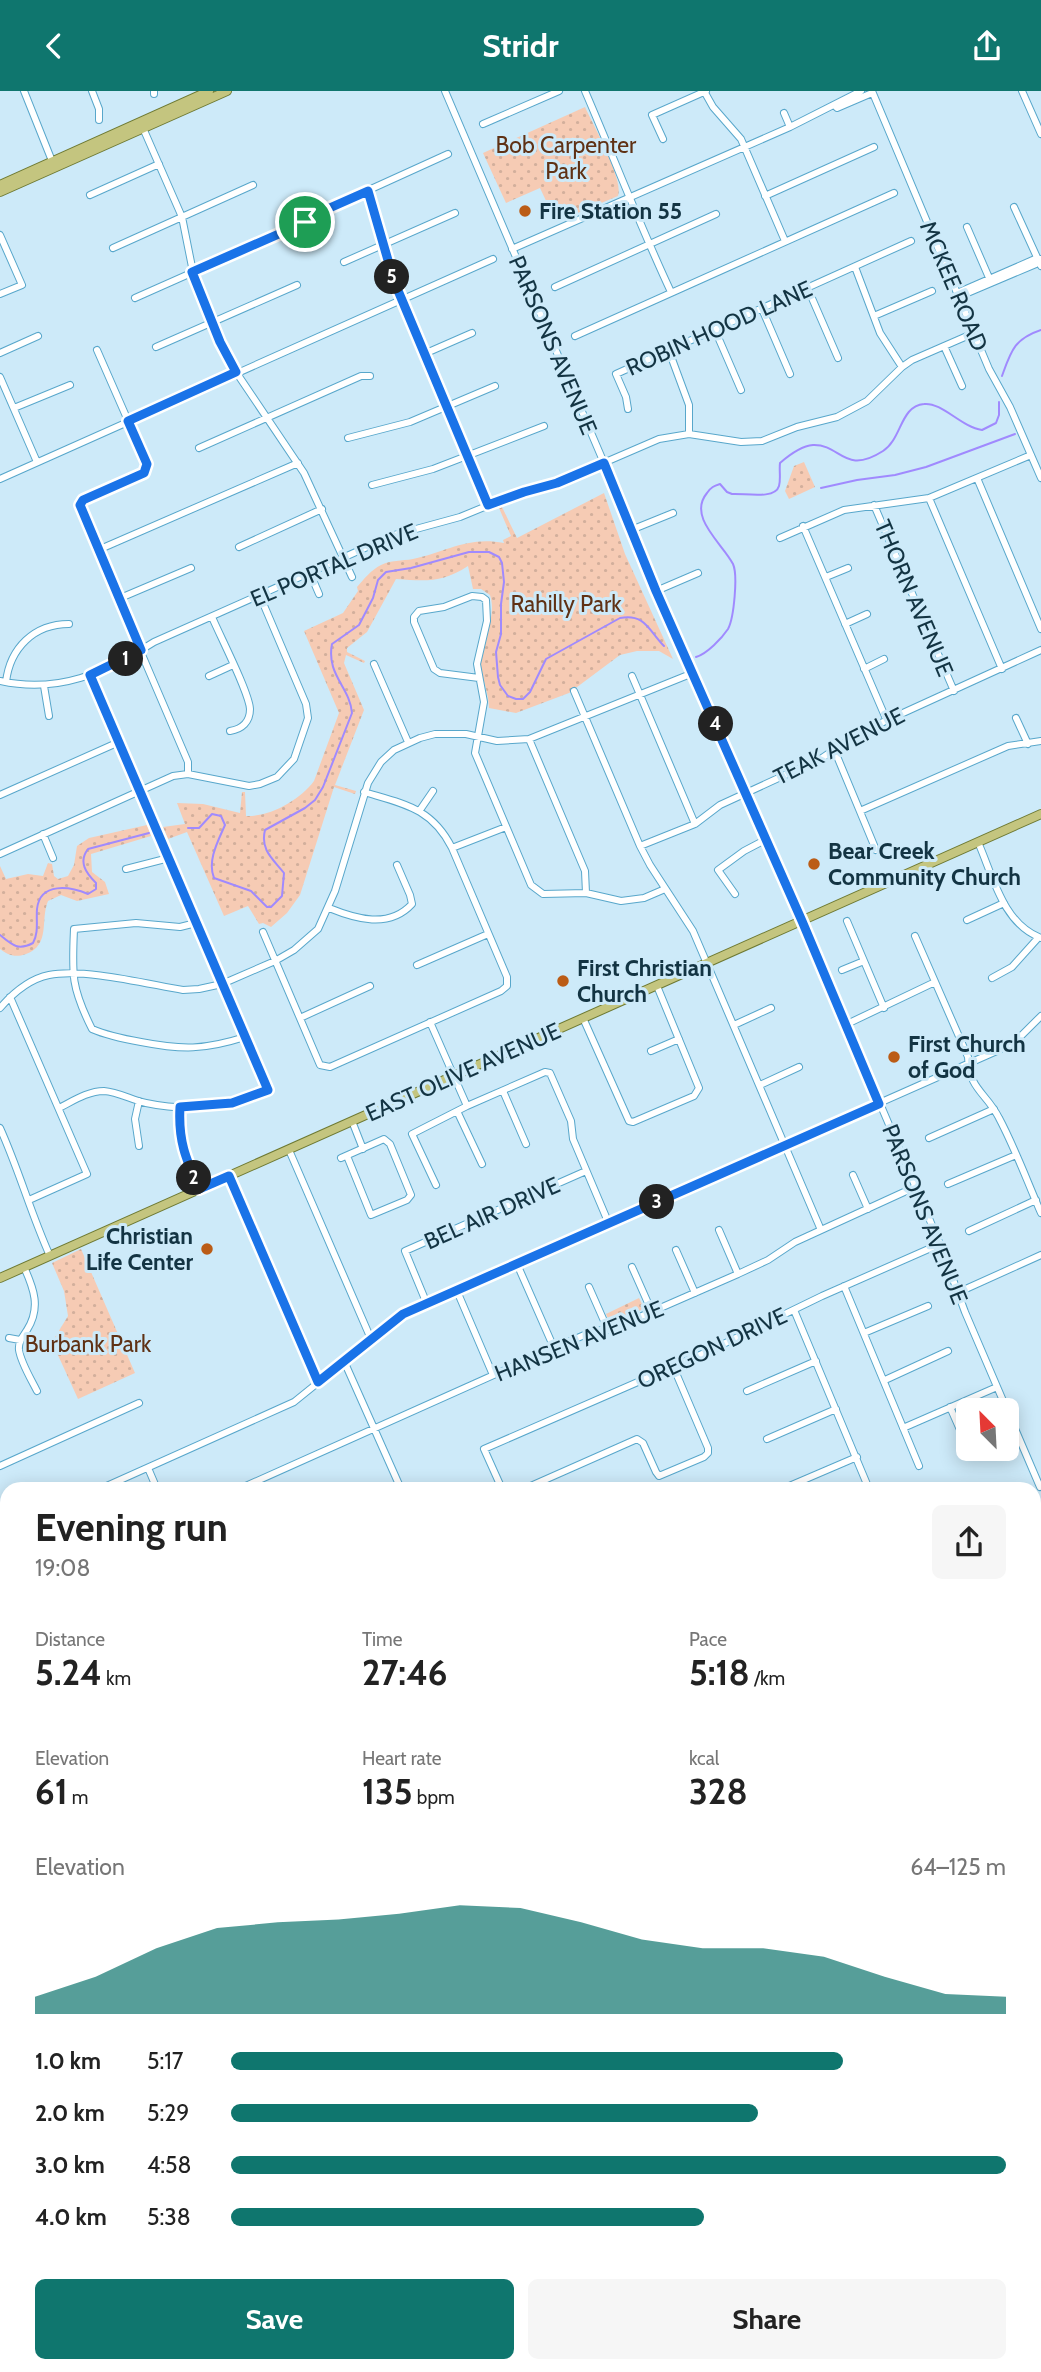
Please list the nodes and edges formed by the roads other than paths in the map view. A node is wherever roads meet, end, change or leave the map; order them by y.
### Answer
1 (24, 91) edge
2 (92, 91) edge
3 (211, 91) edge
4 (227, 91) edge
5 (445, 91) edge
6 (559, 91) edge
7 (585, 91) edge
8 (705, 91) edge
9 (861, 91) edge
10 (1022, 91) edge
11 (872, 92) edge
12 (835, 106) junction
13 (172, 108) junction
14 (186, 109) junction
15 (784, 113) dead end
16 (99, 120) dead end
17 (483, 124) dead end
18 (790, 127) junction
19 (143, 128) junction
20 (1041, 132) edge
21 (663, 139) dead end
22 (744, 145) junction
23 (874, 147) dead end
24 (448, 154) dead end
25 (52, 161) junction
26 (159, 165) junction
27 (27, 176) junction
28 (253, 185) dead end
29 (2, 188) edge
30 (368, 191) junction
31 (894, 193) dead end
32 (90, 195) dead end
33 (765, 196) junction
34 (628, 197) junction
35 (1014, 207) dead end
36 (455, 213) dead end
37 (716, 213) dead end
38 (182, 217) junction
39 (967, 227) dead end
40 (0, 235) edge
41 (785, 241) junction
42 (911, 241) dead end
43 (383, 244) junction
44 (649, 246) junction
45 (113, 248) dead end
46 (512, 249) junction
47 (493, 259) dead end
48 (344, 262) dead end
49 (1040, 262) edge
50 (855, 267) junction
51 (192, 272) junction
52 (991, 281) junction
53 (297, 285) dead end
54 (555, 287) dead end
55 (808, 289) junction
56 (932, 291) dead end
57 (671, 292) junction
58 (0, 294) edge
59 (958, 295) junction
60 (135, 298) dead end
61 (401, 299) junction
62 (762, 309) junction
63 (874, 316) junction
64 (212, 323) junction
65 (716, 330) junction
66 (472, 333) dead end
67 (974, 333) junction
68 (38, 336) dead end
69 (575, 336) dead end
70 (944, 346) junction
71 (156, 347) dead end
72 (97, 350) dead end
73 (669, 351) junction
74 (0, 353) edge
75 (424, 353) junction
76 (838, 358) dead end
77 (902, 367) junction
78 (236, 372) junction
79 (790, 375) dead end
80 (370, 376) dead end
81 (0, 377) edge
82 (70, 385) dead end
83 (495, 386) dead end
84 (962, 386) dead end
85 (741, 390) dead end
86 (446, 407) junction
87 (14, 408) junction
88 (628, 409) dead end
89 (268, 418) junction
90 (128, 421) junction
91 (544, 426) dead end
92 (688, 434) junction
93 (348, 438) dead end
94 (199, 448) dead end
95 (1031, 454) junction
96 (467, 455) junction
97 (37, 462) junction
98 (298, 463) junction
99 (604, 463) junction
100 (977, 478) junction
101 (1041, 478) edge
102 (0, 479) edge
103 (372, 485) dead end
104 (929, 499) junction
105 (488, 505) junction
106 (874, 505) junction
107 (322, 509) junction
108 (673, 513) dead end
109 (803, 526) junction
110 (631, 530) junction
111 (779, 538) dead end
112 (239, 547) dead end
113 (98, 550) junction
114 (343, 558) junction
115 (191, 568) dead end
116 (848, 568) dead end
117 (310, 573) junction
118 (698, 573) dead end
119 (352, 577) dead end
120 (826, 577) junction
121 (656, 591) junction
122 (319, 594) dead end
123 (260, 596) junction
124 (118, 599) junction
125 (867, 614) dead end
126 (1038, 615) edge
127 (212, 617) junction
128 (69, 624) dead end
129 (845, 624) junction
130 (1041, 629) edge
131 (141, 650) junction
132 (1041, 650) edge
133 (884, 659) dead end
134 (374, 664) dead end
135 (233, 665) junction
136 (864, 669) junction
137 (1002, 669) junction
138 (693, 673) junction
139 (90, 675) junction
140 (209, 676) dead end
141 (632, 676) dead end
142 (479, 678) junction
143 (3, 682) edge
144 (44, 686) junction
145 (574, 691) dead end
146 (954, 691) junction
147 (640, 695) junction
148 (48, 716) dead end
149 (585, 717) junction
150 (1016, 718) dead end
151 (887, 721) junction
152 (230, 731) dead end
153 (478, 737) junction
154 (529, 739) junction
155 (1041, 741) edge
156 (119, 742) junction
157 (408, 742) junction
158 (1028, 744) junction
159 (834, 749) junction
160 (188, 773) junction
161 (140, 791) junction
162 (364, 792) junction
163 (433, 792) dead end
164 (745, 793) junction
165 (0, 795) edge
166 (420, 810) junction
167 (860, 811) junction
168 (1041, 814) edge
169 (695, 824) junction
170 (506, 827) junction
171 (43, 834) junction
172 (765, 840) junction
173 (978, 842) junction
174 (640, 846) junction
175 (452, 848) junction
176 (876, 850) dead end
177 (0, 854) edge
178 (53, 858) dead end
179 (169, 858) junction
180 (397, 865) dead end
181 (127, 869) dead end
182 (665, 889) junction
183 (586, 893) junction
184 (734, 894) dead end
185 (1004, 903) junction
186 (329, 908) junction
187 (967, 920) dead end
188 (802, 921) junction
189 (847, 921) dead end
190 (196, 923) junction
191 (263, 932) dead end
192 (488, 934) junction
193 (915, 936) dead end
194 (1040, 938) edge
195 (275, 961) junction
196 (864, 961) junction
197 (707, 963) junction
198 (417, 965) dead end
199 (842, 970) dead end
200 (72, 973) junction
201 (992, 978) dead end
202 (935, 982) junction
203 (222, 984) junction
204 (370, 986) dead end
205 (657, 986) junction
206 (10, 997) junction
207 (0, 1008) edge
208 (771, 1008) dead end
209 (884, 1008) junction
210 (1041, 1016) edge
211 (300, 1017) junction
212 (583, 1018) junction
213 (430, 1022) junction
214 (734, 1025) junction
215 (845, 1025) junction
216 (245, 1037) junction
217 (680, 1039) junction
218 (651, 1051) dead end
219 (968, 1064) junction
220 (799, 1067) dead end
221 (454, 1075) junction
222 (760, 1085) junction
223 (503, 1091) junction
224 (139, 1101) junction
225 (879, 1104) junction
226 (467, 1106) junction
227 (180, 1107) junction
228 (59, 1108) junction
229 (994, 1109) junction
230 (457, 1111) junction
231 (352, 1121) junction
232 (0, 1128) edge
233 (2, 1138) edge
234 (929, 1138) dead end
235 (526, 1144) dead end
236 (139, 1146) dead end
237 (785, 1146) junction
238 (363, 1149) junction
239 (289, 1150) junction
240 (1016, 1155) junction
241 (482, 1164) dead end
242 (586, 1171) junction
243 (853, 1175) dead end
244 (229, 1176) junction
245 (948, 1184) dead end
246 (436, 1185) dead end
247 (915, 1187) junction
248 (199, 1189) junction
249 (29, 1200) junction
250 (1036, 1200) junction
251 (868, 1209) junction
252 (1041, 1213) edge
253 (609, 1224) junction
254 (719, 1230) dead end
255 (821, 1230) junction
256 (969, 1231) dead end
257 (940, 1244) junction
258 (676, 1250) dead end
259 (1041, 1255) edge
260 (50, 1256) junction
261 (517, 1264) junction
262 (24, 1267) junction
263 (632, 1267) dead end
264 (738, 1274) junction
265 (0, 1278) edge
266 (844, 1286) junction
267 (589, 1287) dead end
268 (457, 1291) junction
269 (959, 1292) junction
270 (695, 1293) junction
271 (426, 1300) junction
272 (928, 1306) dead end
273 (794, 1310) junction
274 (652, 1312) junction
275 (608, 1330) junction
276 (864, 1333) junction
277 (9, 1338) dead end
278 (371, 1339) junction
279 (20, 1340) junction
280 (554, 1348) junction
281 (948, 1351) dead end
282 (344, 1361) junction
283 (816, 1361) junction
284 (673, 1366) junction
285 (493, 1374) junction
286 (885, 1380) junction
287 (318, 1382) junction
288 (997, 1387) junction
289 (37, 1391) dead end
290 (747, 1391) dead end
291 (139, 1403) dead end
292 (950, 1407) junction
293 (836, 1409) junction
294 (956, 1421) edge
295 (903, 1428) junction
296 (374, 1429) junction
297 (767, 1439) dead end
298 (857, 1457) junction
299 (0, 1466) edge
300 (919, 1466) dead end
301 (148, 1468) junction
302 (116, 1482) edge
303 (154, 1482) edge
304 (255, 1482) edge
305 (398, 1482) edge
306 (499, 1482) edge
307 (540, 1482) edge
308 (800, 1482) edge
309 (866, 1482) edge
310 (1039, 1482) edge

1 - 25 street
2 - 16 street
3 - 13 main road
3 - 14 main road
4 - 14 main road
5 - 46 street, PARSONS AVENUE
6 - 17 street
7 - 34 street
8 - 21 street
8 - 22 street
9 - 12 street
10 - 20 street
11 - 12 street
11 - 59 street, MCKEE ROAD
12 - 18 street
13 - 19 main road
13 - 25 main road
14 - 19 main road
15 - 18 street
18 - 22 street
19 - 26 street
19 - 27 main road
22 - 33 street
22 - 34 street
23 - 33 street
24 - 30 street
25 - 27 main road
26 - 32 street
26 - 38 street
27 - 29 main road
28 - 38 street
30 - 43 street
30 - 51 street
31 - 41 street
33 - 41 street
34 - 44 street
34 - 46 street
35 - 49 street
36 - 43 street
37 - 44 street
38 - 45 street
38 - 51 street
39 - 52 street
40 - 58 street
41 - 57 street
42 - 50 street, ROBIN HOOD LANE
43 - 48 street
43 - 61 street
44 - 54 street
44 - 57 street
46 - 99 street, PARSONS AVENUE
47 - 61 street
49 - 52 street
50 - 55 street, ROBIN HOOD LANE
50 - 63 street
51 - 60 street
51 - 64 street
52 - 59 street
53 - 64 street
55 - 62 street, ROBIN HOOD LANE
55 - 76 street
56 - 63 street
57 - 69 street
59 - 67 street, MCKEE ROAD
61 - 75 street
61 - 78 street
62 - 65 street, ROBIN HOOD LANE
62 - 79 street
63 - 77 street
64 - 71 street
64 - 78 street
65 - 73 street, ROBIN HOOD LANE
65 - 85 street
66 - 75 street
67 - 70 street, EL PORTAL DRIVE
67 - 95 street, MCKEE ROAD
68 - 74 street
70 - 77 street, EL PORTAL DRIVE
70 - 84 street
72 - 90 street
73 - 88 street, ROBIN HOOD LANE
73 - 92 street
75 - 86 street
77 - 92 street, EL PORTAL DRIVE
78 - 89 street
78 - 90 street
80 - 89 street
81 - 87 street
82 - 87 street
83 - 86 street
86 - 93 street
86 - 96 street
87 - 97 street
89 - 94 street
89 - 98 street
90 - 97 street
90 - 113 street
91 - 96 street
92 - 99 street, EL PORTAL DRIVE
95 - 100 street
95 - 101 street, MCKEE ROAD
96 - 103 street
96 - 105 street
97 - 102 street
98 - 107 street
98 - 113 street
99 - 105 street, EL PORTAL DRIVE
99 - 110 street, PARSONS AVENUE
100 - 104 street
100 - 126 street
104 - 106 street
104 - 137 street
105 - 114 street, EL PORTAL DRIVE
106 - 109 street
106 - 146 street, THORN AVENUE
107 - 112 street
107 - 114 street
108 - 110 street
109 - 111 street
109 - 120 street
110 - 121 street, PARSONS AVENUE
113 - 124 street
114 - 117 street, EL PORTAL DRIVE
114 - 119 street
115 - 124 street
116 - 120 street
117 - 122 street
117 - 123 street, EL PORTAL DRIVE
118 - 121 street
120 - 129 street
121 - 138 street, PARSONS AVENUE
123 - 127 street, EL PORTAL DRIVE
123 - 160 street
124 - 131 street
125 - 129 street
126 - 130 street
127 - 131 street, EL PORTAL DRIVE
127 - 135 street
128 - 143 street
129 - 136 street
131 - 139 street, EL PORTAL DRIVE
131 - 160 street
132 - 137 street, TEAK AVENUE
133 - 136 street
134 - 157 street
135 - 140 street
135 - 152 street
136 - 151 street
137 - 146 street, TEAK AVENUE
138 - 147 street
138 - 164 street, PARSONS AVENUE
139 - 144 street, EL PORTAL DRIVE
139 - 156 street
141 - 147 street
142 - 142 street
142 - 153 street
143 - 144 street, EL PORTAL DRIVE
144 - 148 street
145 - 149 street
146 - 151 street, TEAK AVENUE
147 - 149 street
147 - 169 street
149 - 154 street
149 - 174 street
150 - 158 street
151 - 159 street, TEAK AVENUE
153 - 154 street
153 - 157 street
153 - 170 street
154 - 183 street
155 - 158 street
156 - 161 street
156 - 165 street
157 - 162 street
158 - 167 street
159 - 164 street, TEAK AVENUE
159 - 167 street
160 - 161 street
161 - 171 street
161 - 179 street
162 - 166 street
162 - 186 street
163 - 166 street
164 - 169 street, TEAK AVENUE
164 - 172 street, PARSONS AVENUE
166 - 175 street
167 - 176 street
168 - 173 main road, EAST OLIVE AVENUE
169 - 174 street, TEAK AVENUE
170 - 175 street
170 - 183 street
171 - 177 street
171 - 178 street
172 - 184 street
172 - 188 street, PARSONS AVENUE
173 - 185 street
173 - 188 main road, EAST OLIVE AVENUE
174 - 182 street
175 - 192 street
179 - 181 street
179 - 190 street
180 - 186 street
182 - 183 street
182 - 197 street
185 - 187 street
185 - 194 street
186 - 195 street
188 - 197 main road, EAST OLIVE AVENUE
188 - 215 street, PARSONS AVENUE
189 - 196 street
190 - 200 street
190 - 203 street
191 - 195 street
192 - 198 street
192 - 213 street
193 - 202 street
194 - 201 street
195 - 203 street
195 - 211 street
196 - 199 street
196 - 209 street
197 - 205 main road, EAST OLIVE AVENUE
197 - 214 street
200 - 203 street
200 - 206 street
200 - 216 street
202 - 209 street
202 - 219 street
203 - 216 street
204 - 211 street
205 - 212 main road, EAST OLIVE AVENUE
205 - 217 street
206 - 207 street
206 - 228 street
208 - 214 street
209 - 215 street
210 - 219 street
211 - 213 street
212 - 217 street
212 - 221 main road, EAST OLIVE AVENUE
213 - 221 street
214 - 222 street
215 - 225 street, PARSONS AVENUE
216 - 227 street
217 - 218 street
219 - 225 street
219 - 229 street
220 - 222 street
221 - 226 street
221 - 231 main road, EAST OLIVE AVENUE
222 - 237 street
223 - 226 street
223 - 235 street
223 - 242 street
224 - 227 street
224 - 228 street
224 - 236 street
225 - 237 street
225 - 247 street, PARSONS AVENUE
226 - 230 street
227 - 248 street
228 - 249 street
229 - 234 street
229 - 240 street
230 - 241 street
230 - 246 street
231 - 238 street
231 - 239 main road, EAST OLIVE AVENUE
232 - 233 street
233 - 249 street
237 - 253 street
237 - 255 street
238 - 238 street
239 - 244 main road, EAST OLIVE AVENUE
239 - 278 street
240 - 245 street
240 - 250 street
242 - 253 street
242 - 271 street, BEL AIR DRIVE
243 - 251 street
244 - 248 main road, EAST OLIVE AVENUE
244 - 287 street
247 - 251 street, HANSEN AVENUE
247 - 257 street, PARSONS AVENUE
248 - 260 main road, EAST OLIVE AVENUE
249 - 260 street
250 - 252 street
250 - 256 street
251 - 255 street, HANSEN AVENUE
253 - 261 street
254 - 264 street
255 - 264 street, HANSEN AVENUE
257 - 266 street, OREGON DRIVE
257 - 269 street, PARSONS AVENUE
258 - 270 street
259 - 269 street
260 - 262 main road, EAST OLIVE AVENUE
261 - 268 street
261 - 280 street
262 - 265 main road, EAST OLIVE AVENUE
262 - 279 street
263 - 274 street
264 - 270 street, HANSEN AVENUE
266 - 273 street, OREGON DRIVE
266 - 276 street
267 - 275 street
268 - 271 street
268 - 285 street
269 - 288 street, PARSONS AVENUE
270 - 274 street, HANSEN AVENUE
271 - 278 street
272 - 276 street
273 - 283 street
273 - 284 street, OREGON DRIVE
274 - 275 street, HANSEN AVENUE
275 - 280 street, HANSEN AVENUE
276 - 286 street
277 - 279 street
278 - 282 street
279 - 289 street
280 - 285 street, HANSEN AVENUE
281 - 286 street
282 - 287 street
282 - 296 street
283 - 290 street
283 - 293 street
284 - 306 street, OREGON DRIVE
284 - 307 street
285 - 296 street, HANSEN AVENUE
286 - 295 street
287 - 301 street
288 - 292 street
288 - 310 street, PARSONS AVENUE
291 - 299 street
292 - 294 street
292 - 295 street
293 - 297 street
293 - 298 street
295 - 300 street
296 - 304 street, HANSEN AVENUE
296 - 305 street
298 - 308 street
298 - 309 street
301 - 302 street
301 - 303 street

